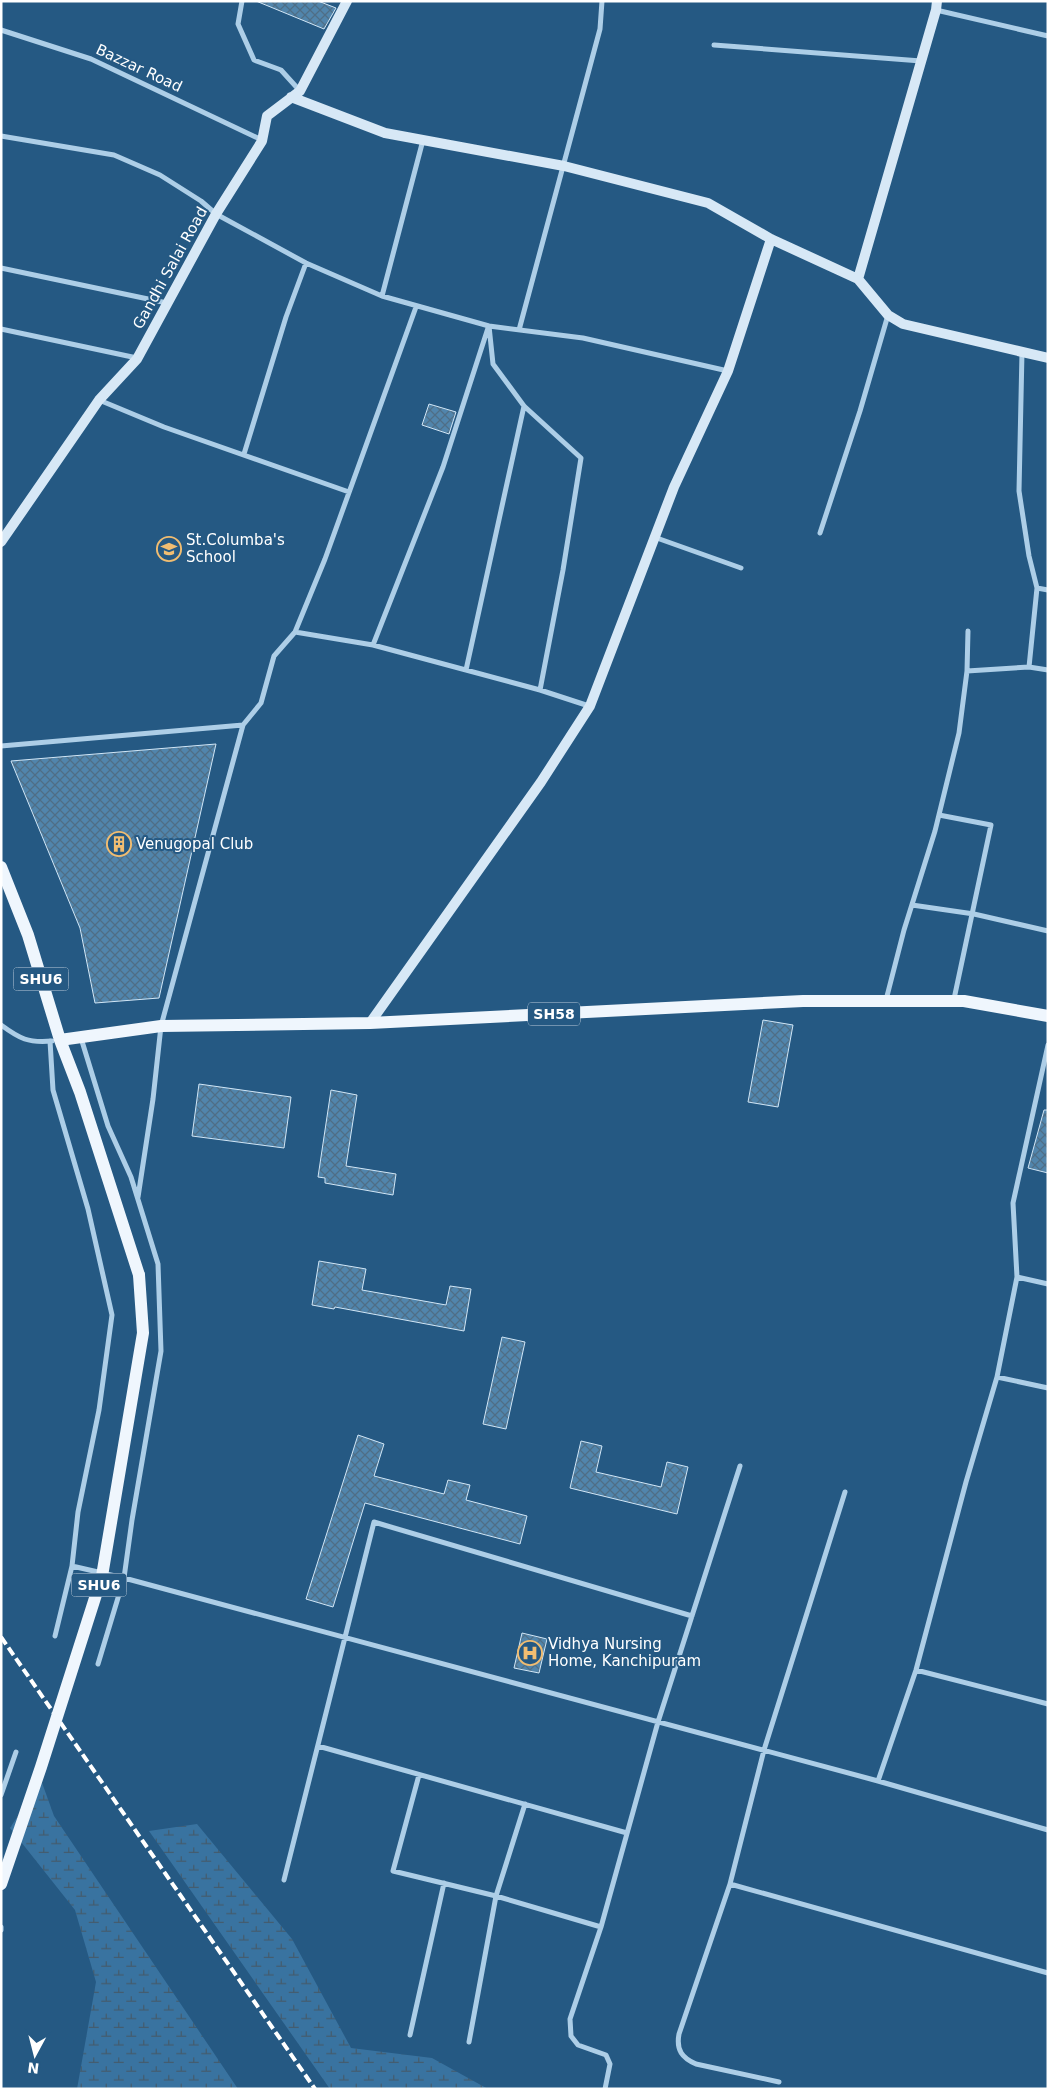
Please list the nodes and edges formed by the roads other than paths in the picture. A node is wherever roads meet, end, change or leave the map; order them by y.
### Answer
1 (242, 1) edge
2 (347, 1) edge
3 (602, 1) edge
4 (937, 6) edge
5 (1, 30) edge
6 (1048, 36) edge
7 (714, 45) dead end
8 (921, 61) junction
9 (295, 94) junction
10 (1, 136) edge
11 (423, 140) junction
12 (262, 141) junction
13 (564, 166) junction
14 (216, 214) junction
15 (771, 239) junction
16 (306, 263) junction
17 (1, 268) edge
18 (858, 279) junction
19 (382, 296) junction
20 (168, 303) junction
21 (416, 307) junction
22 (888, 315) junction
23 (489, 326) junction
24 (1, 329) edge
25 (519, 330) junction
26 (1022, 352) junction
27 (137, 358) junction
28 (1048, 358) edge
29 (728, 371) junction
30 (99, 400) junction
31 (524, 406) junction
32 (244, 454) junction
33 (349, 492) junction
34 (820, 533) dead end
35 (654, 537) junction
36 (1, 542) edge
37 (741, 568) dead end
38 (1037, 588) junction
39 (1048, 590) edge
40 (968, 631) dead end
41 (295, 632) junction
42 (373, 645) junction
43 (1029, 667) junction
44 (466, 670) junction
45 (1048, 670) edge
46 (966, 671) junction
47 (540, 690) junction
48 (590, 706) junction
49 (243, 725) junction
50 (1, 746) edge
51 (939, 815) junction
52 (1, 867) edge
53 (912, 905) junction
54 (974, 914) junction
55 (1048, 931) edge
56 (885, 1001) junction
57 (953, 1001) junction
58 (1048, 1016) edge
59 (370, 1024) junction
60 (1, 1025) edge
61 (161, 1026) junction
62 (81, 1037) junction
63 (55, 1041) junction
64 (1048, 1045) edge
65 (138, 1199) junction
66 (1017, 1278) junction
67 (1048, 1284) edge
68 (997, 1377) junction
69 (1048, 1388) edge
70 (740, 1466) dead end
71 (845, 1492) dead end
72 (72, 1566) junction
73 (124, 1578) junction
74 (692, 1616) junction
75 (55, 1636) dead end
76 (343, 1638) junction
77 (98, 1664) dead end
78 (916, 1670) junction
79 (1048, 1704) edge
80 (658, 1722) junction
81 (318, 1746) junction
82 (764, 1750) junction
83 (16, 1752) dead end
84 (419, 1775) junction
85 (878, 1781) junction
86 (1, 1795) edge
87 (525, 1804) junction
88 (1048, 1830) edge
89 (626, 1833) junction
90 (284, 1880) dead end
91 (444, 1883) junction
92 (1, 1884) edge
93 (730, 1884) junction
94 (496, 1896) junction
95 (601, 1927) junction
96 (1048, 1973) edge
97 (410, 2035) dead end
98 (469, 2042) dead end
99 (779, 2082) dead end
100 (605, 2089) edge

1 - 9 street
2 - 9 street, Gandhi Salai Road
3 - 13 street
4 - 6 street
4 - 8 street
5 - 12 street, Bazzar Road
7 - 8 street
8 - 18 street
9 - 11 street
9 - 12 street, Gandhi Salai Road
10 - 14 street
11 - 13 street
11 - 19 street
12 - 14 street, Gandhi Salai Road
13 - 15 street
13 - 25 street
14 - 16 street
14 - 20 street, Gandhi Salai Road
15 - 18 street
15 - 29 street
16 - 19 street
16 - 32 street
17 - 20 street
18 - 22 street
19 - 21 street
20 - 27 street, Gandhi Salai Road
21 - 23 street
21 - 33 street
22 - 26 street
22 - 34 street
23 - 25 street
23 - 31 street
23 - 42 street
24 - 27 street
25 - 29 street
26 - 28 street
26 - 38 street
27 - 30 street, Gandhi Salai Road
29 - 35 street
30 - 32 street
30 - 36 street, Gandhi Salai Road
31 - 44 street
31 - 47 street
32 - 33 street
33 - 41 street
35 - 37 street
35 - 48 street
38 - 39 street
38 - 43 street
40 - 46 street
41 - 42 street
41 - 49 street
42 - 44 street
43 - 45 street
43 - 46 street
44 - 47 street
46 - 51 street
47 - 48 street
48 - 59 street
49 - 50 street
49 - 61 street
51 - 53 street
51 - 54 street
52 - 63 main road, SHU6
53 - 54 street
53 - 56 street
54 - 55 street
54 - 57 street
56 - 57 main road, SH58
56 - 59 main road, SH58
57 - 58 main road, SH58
59 - 61 main road, SH58
60 - 63 street
61 - 62 main road, SH58
61 - 65 street
62 - 63 main road, SH58
62 - 65 street
63 - 72 street
63 - 92 main road, SHU6, bridge
64 - 66 street
65 - 73 street
66 - 67 street
66 - 68 street
68 - 69 street
68 - 78 street
70 - 74 street
71 - 82 street
72 - 73 street
72 - 75 street
73 - 76 street
73 - 77 street
74 - 76 street
74 - 80 street
76 - 80 street
76 - 81 street
78 - 79 street
78 - 85 street
80 - 82 street
80 - 89 street
81 - 84 street
81 - 90 street
82 - 85 street
82 - 93 street
83 - 86 street
84 - 87 street
84 - 91 street
85 - 88 street
87 - 89 street
87 - 94 street
89 - 95 street
91 - 94 street
91 - 97 street
93 - 96 street
93 - 99 street
94 - 95 street
94 - 98 street
95 - 100 street

